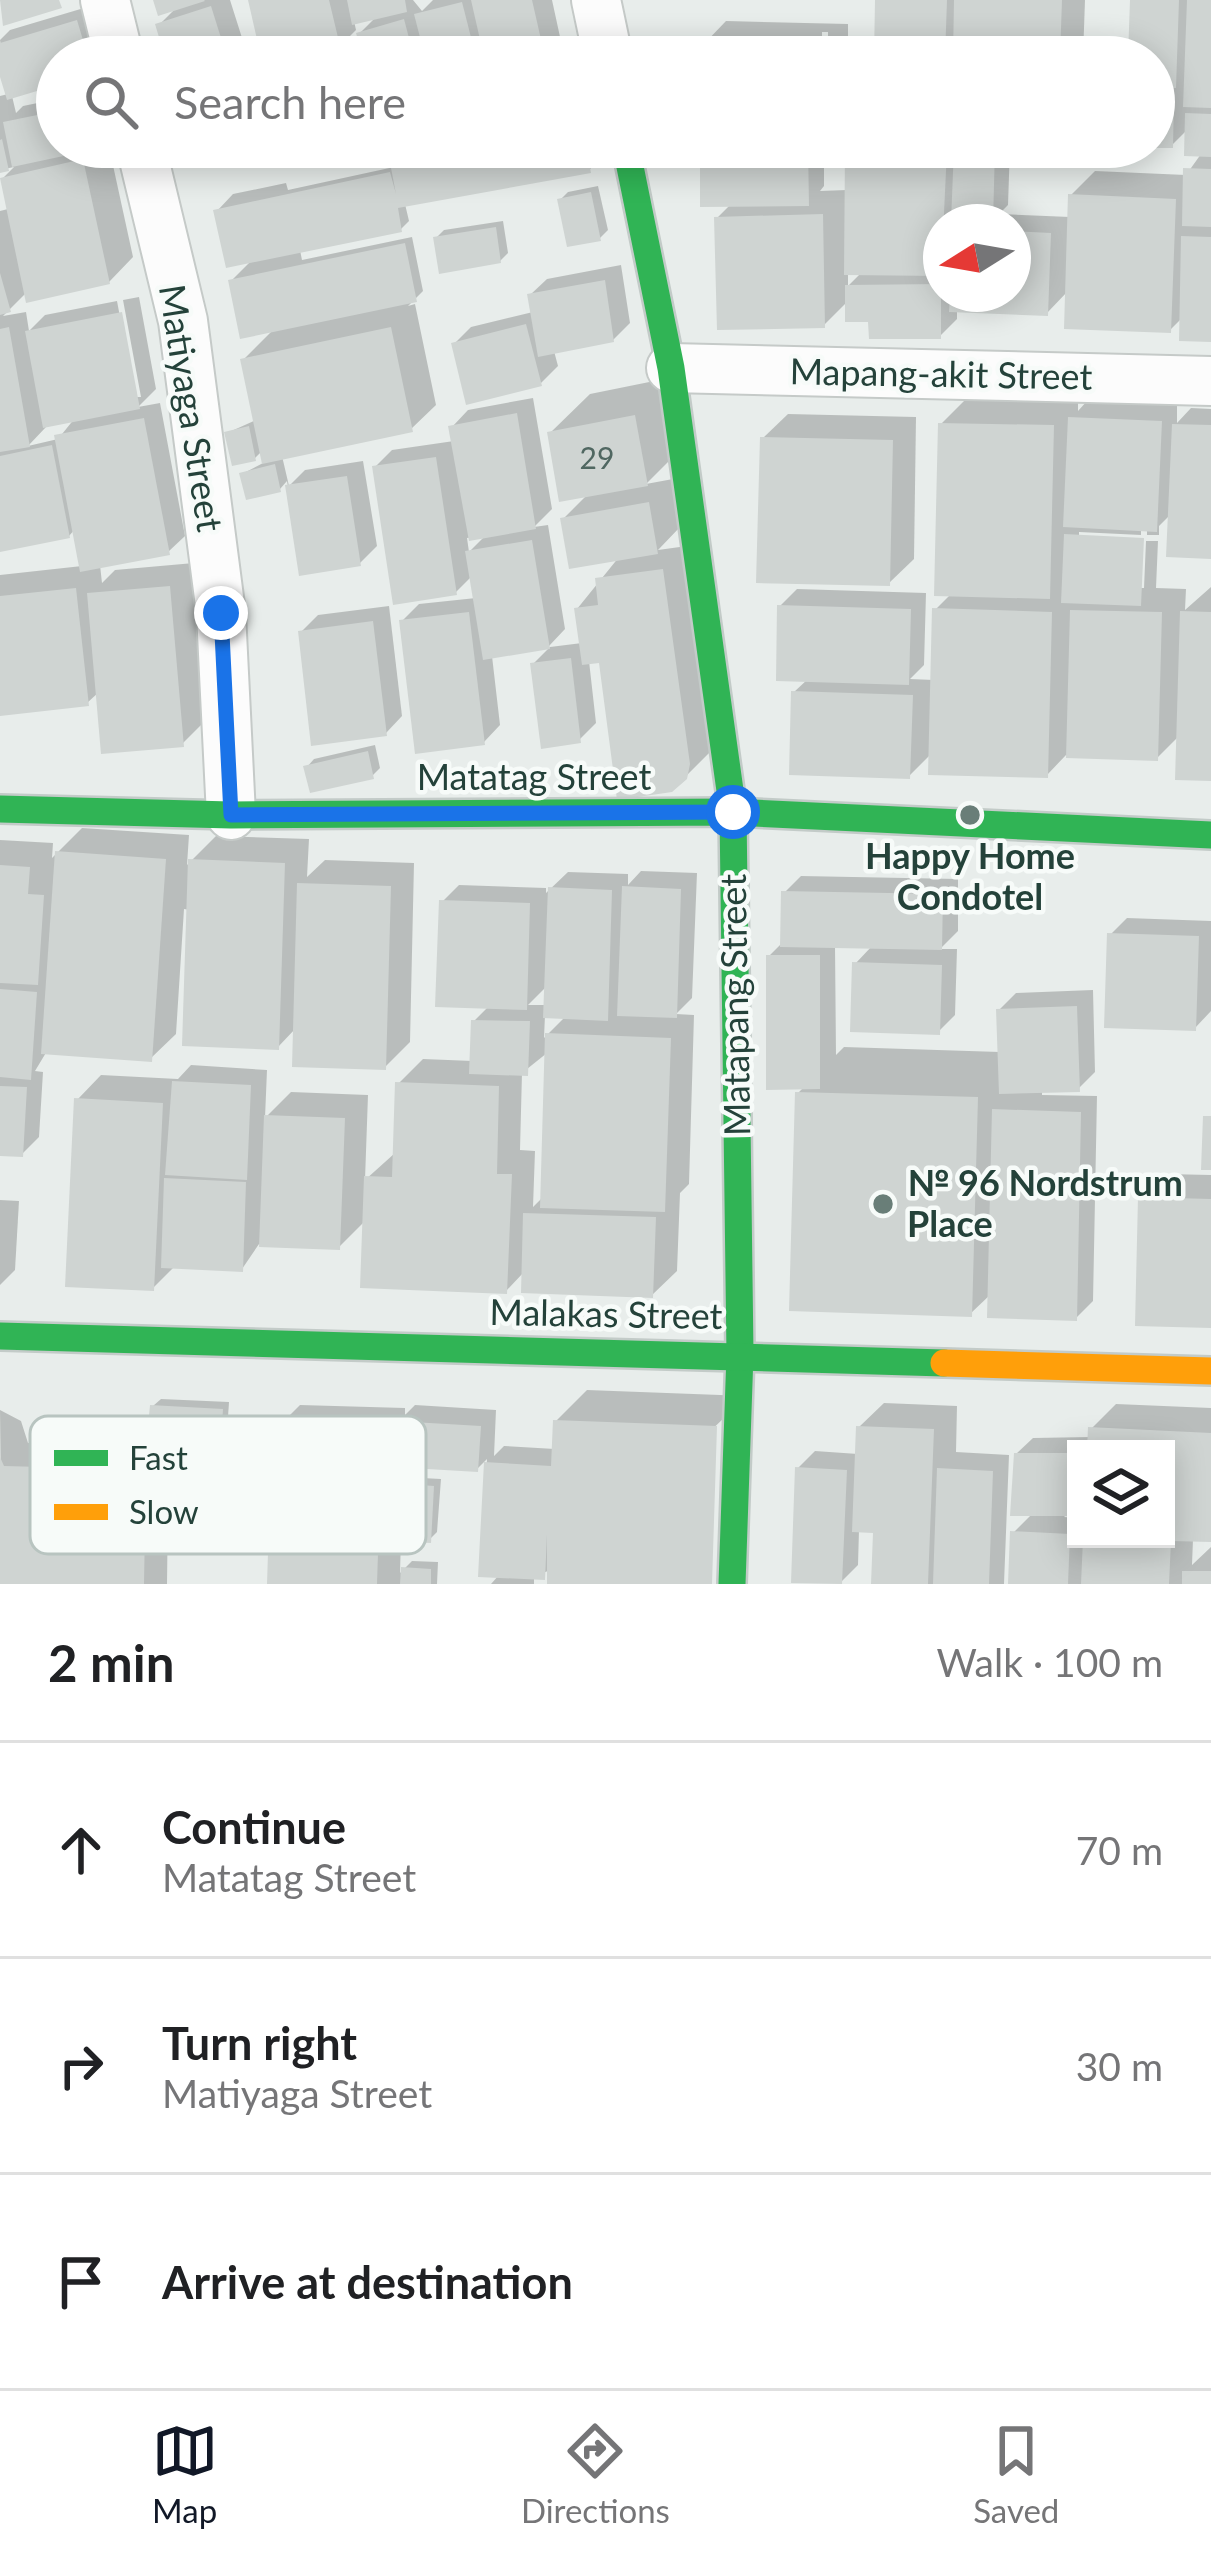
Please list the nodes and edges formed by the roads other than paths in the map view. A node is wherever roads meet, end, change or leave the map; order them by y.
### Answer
1 (105, 0) edge
2 (596, 0) edge
3 (114, 36) edge
4 (604, 36) edge
5 (146, 168) edge
6 (630, 168) edge
7 (671, 368) junction
8 (1211, 380) edge
9 (0, 809) edge
10 (733, 812) junction
11 (231, 815) junction
12 (1211, 835) edge
13 (0, 1336) edge
14 (740, 1354) junction
15 (1211, 1371) edge
16 (732, 1584) edge

1 - 3 street
2 - 4 street
5 - 11 street, Matiyaga Street
6 - 7 street, Matapang Street
7 - 8 street, Mapang-akit Street
7 - 10 street, Matapang Street
9 - 11 street, Matatag Street
10 - 11 street, Matatag Street
10 - 12 street, Matatag Street
10 - 14 street, Matapang Street
13 - 14 street, Malakas Street
14 - 15 street, Malakas Street
14 - 16 street, Matapang Street

